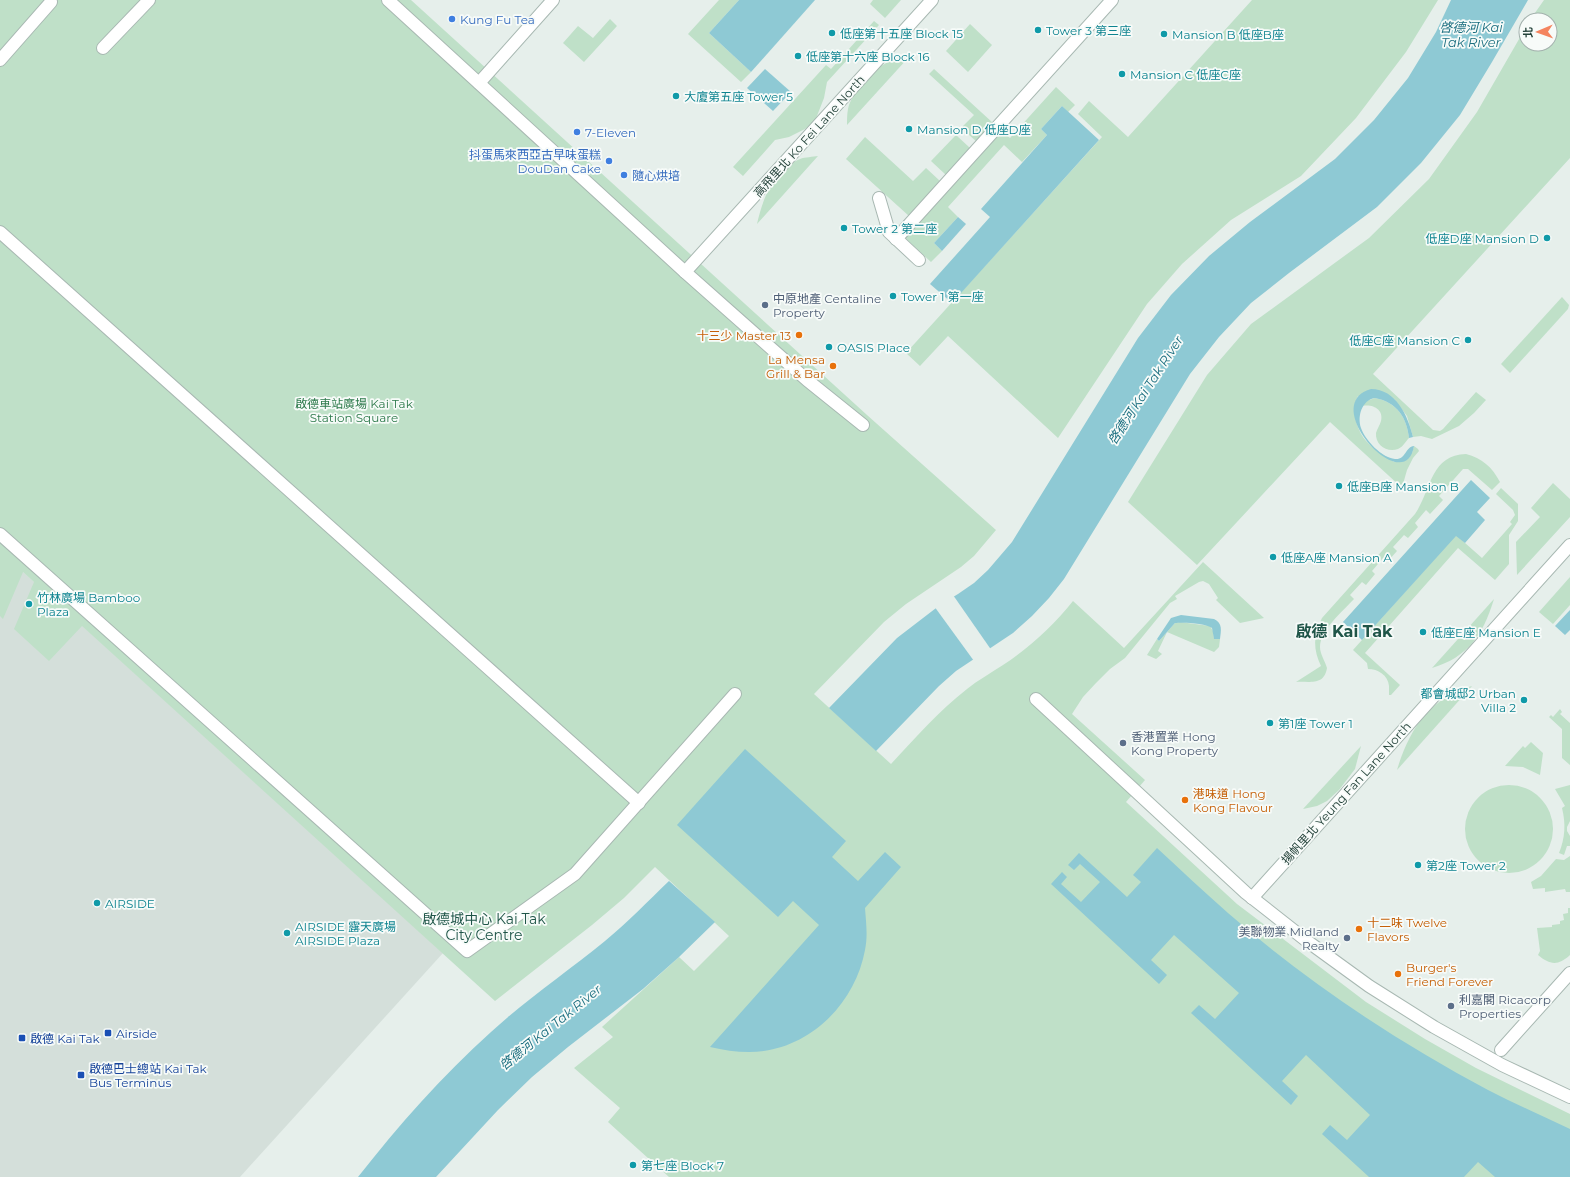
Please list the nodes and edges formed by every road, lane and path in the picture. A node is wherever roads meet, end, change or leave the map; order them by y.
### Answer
1 (149, 0) edge
2 (388, 0) edge
3 (553, 0) edge
4 (932, 0) edge
5 (1112, 0) edge
6 (51, 2) dead end
7 (103, 48) dead end
8 (0, 60) edge
9 (479, 83) junction
10 (879, 198) dead end
11 (0, 232) edge
12 (896, 239) junction
13 (919, 260) dead end
14 (686, 272) junction
15 (863, 425) dead end
16 (0, 534) edge
17 (1570, 545) edge
18 (735, 694) dead end
19 (1036, 699) dead end
20 (639, 802) junction
21 (1252, 898) junction
22 (1570, 973) edge
23 (1501, 1050) dead end
24 (1570, 1097) edge

1 - 7 street
2 - 9 street
3 - 9 street
4 - 14 street, 高飛里北 Ko Fei Lane North
5 - 12 street
6 - 8 street
9 - 14 street
10 - 12 street
11 - 20 street
12 - 13 street
14 - 15 street
16 - 20 street
17 - 21 street, 揚帆里北 Yeung Fan Lane North
18 - 20 street
19 - 21 street
21 - 24 street
22 - 23 street

